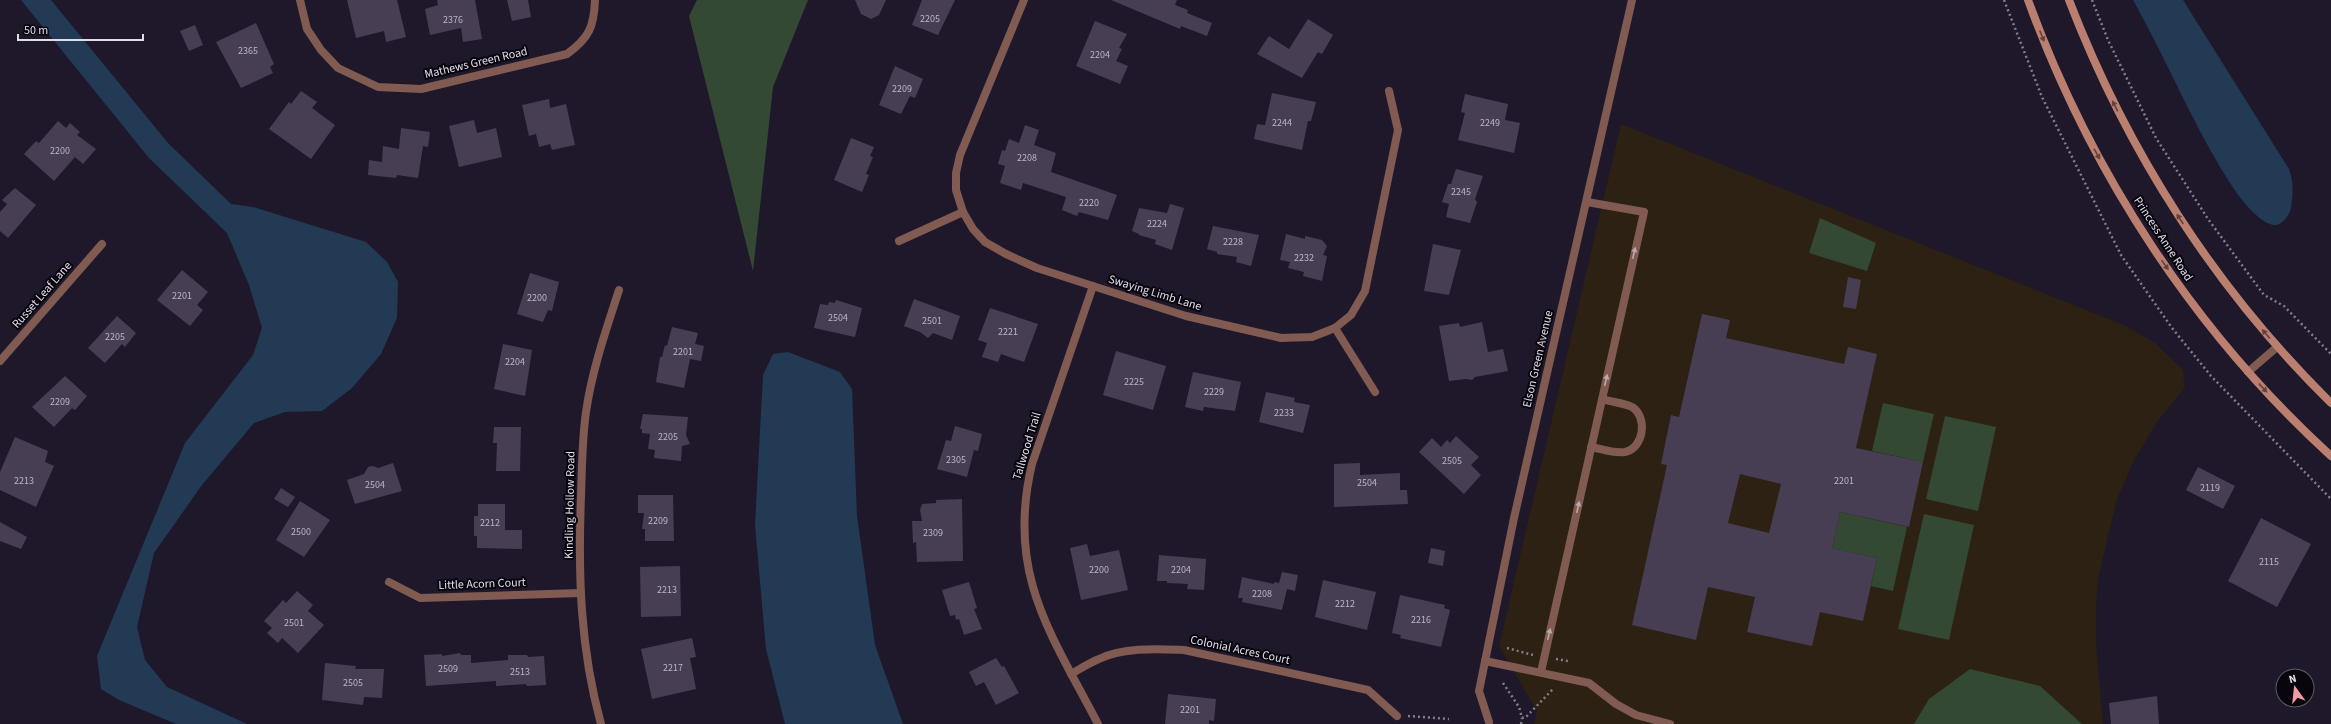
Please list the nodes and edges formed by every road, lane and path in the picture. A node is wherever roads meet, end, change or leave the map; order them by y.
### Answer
1 (300, 0) edge
2 (595, 0) edge
3 (1024, 0) edge
4 (1632, 0) edge
5 (2004, 0) edge
6 (2028, 0) edge
7 (2069, 0) edge
8 (2092, 0) edge
9 (1389, 91) dead end
10 (1587, 202) junction
11 (963, 212) junction
12 (899, 241) dead end
13 (102, 244) dead end
14 (1092, 286) junction
15 (619, 290) dead end
16 (1335, 328) junction
17 (2277, 347) junction
18 (2331, 354) edge
19 (0, 361) edge
20 (2248, 372) junction
21 (1376, 392) dead end
22 (1602, 399) junction
23 (2331, 403) edge
24 (1591, 447) junction
25 (2331, 456) edge
26 (2331, 499) edge
27 (389, 582) dead end
28 (581, 593) junction
29 (1485, 661) junction
30 (1541, 672) junction
31 (1072, 674) junction
32 (1503, 683) dead end
33 (1555, 687) dead end
34 (1397, 716) joint
35 (1522, 718) junction
36 (1449, 719) dead end
37 (1489, 722) dead end
38 (601, 724) edge
39 (1098, 724) edge
40 (1521, 724) edge
41 (1670, 724) edge

1 - 2 street, Mathews Green Road
3 - 11 street, Swaying Limb Lane
4 - 10 street, Elson Green Avenue
5 - 26 path
6 -> 20 main road, Princess Anne Road
17 -> 7 main road, Princess Anne Road
8 - 18 path
9 - 16 street, Swaying Limb Lane
22 -> 10 street
10 - 29 street, Elson Green Avenue
11 - 12 street
11 - 14 street, Swaying Limb Lane
13 - 19 street, Russet Leaf Lane
14 - 16 street, Swaying Limb Lane
14 - 31 street, Tallwood Trail
15 - 28 street, Kindling Hollow Road
16 - 21 street
17 - 20 street
17 - 23 main road, Princess Anne Road
20 -> 25 main road, Princess Anne Road
22 - 24 street
22 - 24 street
30 -> 24 street
27 - 28 street, Little Acorn Court
28 - 38 street, Kindling Hollow Road
29 - 30 street
29 - 37 street, Elson Green Avenue
30 - 41 street
31 - 34 street, Colonial Acres Court
31 - 39 street, Tallwood Trail
32 - 35 path
33 - 35 path
34 - 36 path
35 - 40 path

